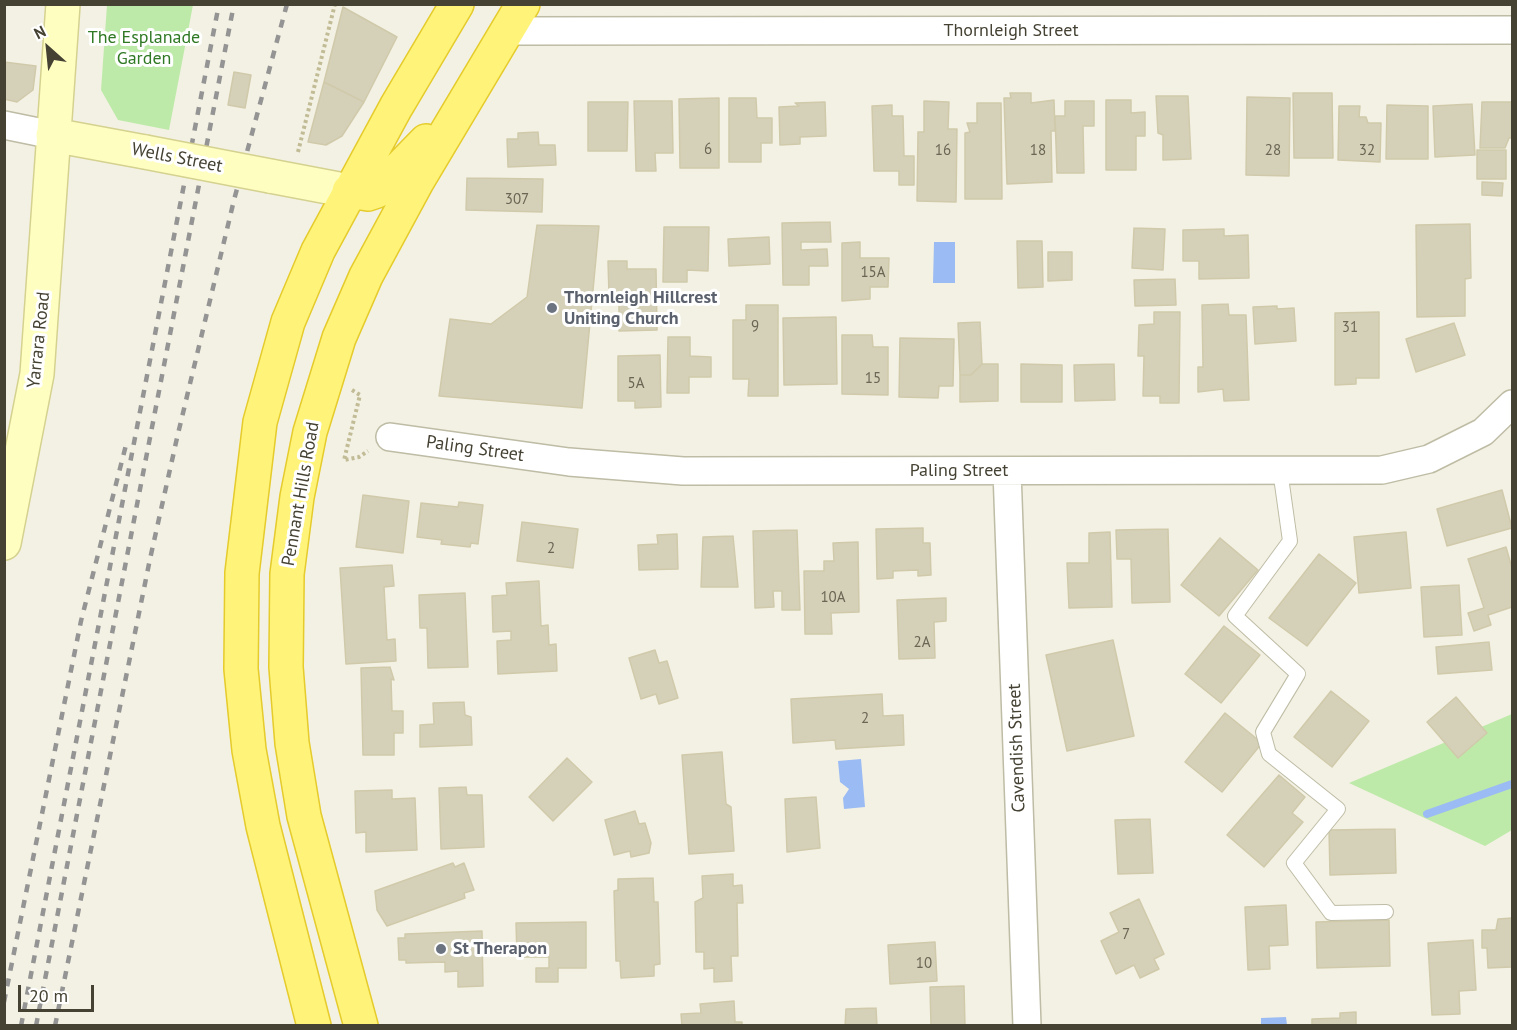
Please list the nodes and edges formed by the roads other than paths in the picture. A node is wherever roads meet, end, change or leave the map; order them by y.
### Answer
1 (63, 4) edge
2 (457, 4) edge
3 (516, 18) edge
4 (1512, 30) edge
5 (472, 92) junction
6 (4, 125) edge
7 (53, 135) junction
8 (349, 191) junction
9 (1512, 404) edge
10 (390, 437) road end
11 (1280, 470) junction
12 (1007, 471) junction
13 (4, 543) edge
14 (1386, 912) dead end
15 (314, 1026) edge
16 (361, 1026) edge
17 (1027, 1026) edge

1 - 7 main road, Yarrara Road
2 - 8 highway
3 - 4 street, Thornleigh Street
3 - 5 highway, Pennant Hills Road
5 - 8 highway
5 - 16 highway, Pennant Hills Road
6 - 7 street, Wells Street
7 - 8 main road, Wells Street, bridge
7 - 13 main road, Yarrara Road
8 - 15 highway
9 - 11 street, Paling Street
10 - 12 street, Paling Street
11 - 12 street, Paling Street
11 - 14 lane
12 - 17 street, Cavendish Street

